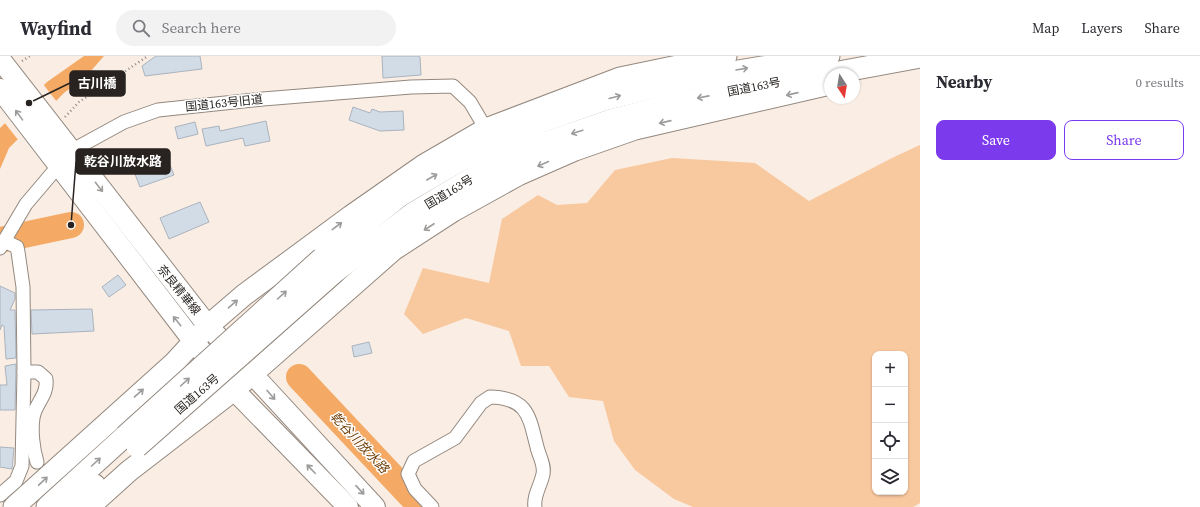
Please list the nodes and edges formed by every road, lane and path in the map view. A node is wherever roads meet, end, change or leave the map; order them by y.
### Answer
1 (148, 56) edge
2 (726, 56) edge
3 (829, 56) edge
4 (920, 57) edge
5 (0, 59) edge
6 (860, 75) edge
7 (824, 85) edge
8 (6, 87) edge
9 (57, 120) junction
10 (486, 129) junction
11 (71, 151) junction
12 (58, 167) junction
13 (5, 240) edge
14 (329, 265) junction
15 (208, 326) junction
16 (194, 342) junction
17 (24, 372) junction
18 (252, 372) junction
19 (234, 390) junction
20 (131, 442) junction
21 (37, 462) dead end
22 (0, 495) edge
23 (14, 507) edge
24 (47, 507) edge
25 (71, 507) edge
26 (89, 507) edge
27 (348, 507) edge
28 (375, 507) edge
29 (432, 507) edge
30 (535, 507) edge

1 - 9 path
2 - 10 highway
14 -> 3 highway, 国道163号
4 - 6 highway
4 -> 14 highway, 国道163号
5 - 8 main road, 奈良精華線
7 -> 18 highway
8 - 9 main road, 奈良精華線
12 -> 8 main road, 奈良精華線
9 - 11 main road, 奈良精華線
10 - 11 street, 国道163号旧道
15 -> 10 highway
11 - 12 street, 国道163号旧道
11 -> 15 main road, 奈良精華線
12 - 13 street, 国道163号旧道
16 -> 12 main road, 奈良精華線
13 - 17 street
14 - 20 highway, 国道163号, bridge
15 - 16 highway
15 - 18 main road, 奈良精華線
16 - 19 main road, 奈良精華線
23 -> 16 highway
17 - 21 street
17 - 22 street
18 - 19 highway
18 -> 28 main road, 奈良精華線
19 - 26 highway
27 -> 19 main road, 奈良精華線
24 -> 20 highway, 国道163号
20 - 25 highway, 国道163号
29 - 30 street

